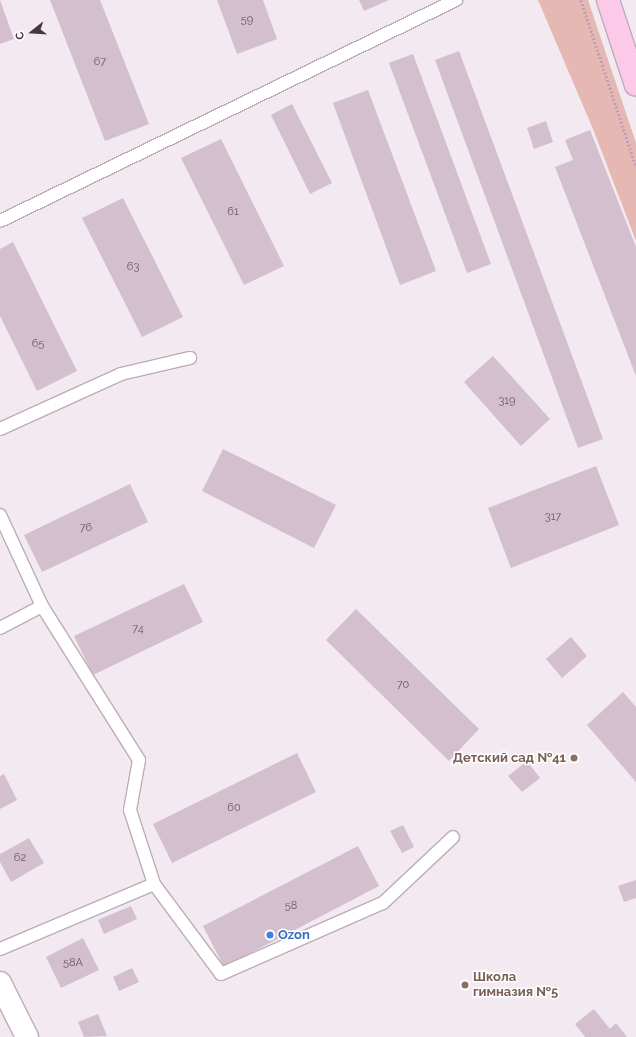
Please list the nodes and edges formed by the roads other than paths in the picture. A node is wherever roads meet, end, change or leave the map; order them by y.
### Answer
1 (456, 0) edge
2 (608, 0) edge
3 (636, 85) edge
4 (0, 221) edge
5 (190, 358) dead end
6 (0, 429) edge
7 (0, 515) edge
8 (42, 606) junction
9 (0, 628) edge
10 (453, 837) dead end
11 (154, 884) junction
12 (0, 949) edge
13 (0, 983) edge
14 (27, 1037) edge

1 - 4 lane
2 - 3 main road
5 - 6 lane
7 - 8 lane
8 - 9 lane
8 - 11 lane
10 - 11 lane
11 - 12 lane
13 - 14 street

